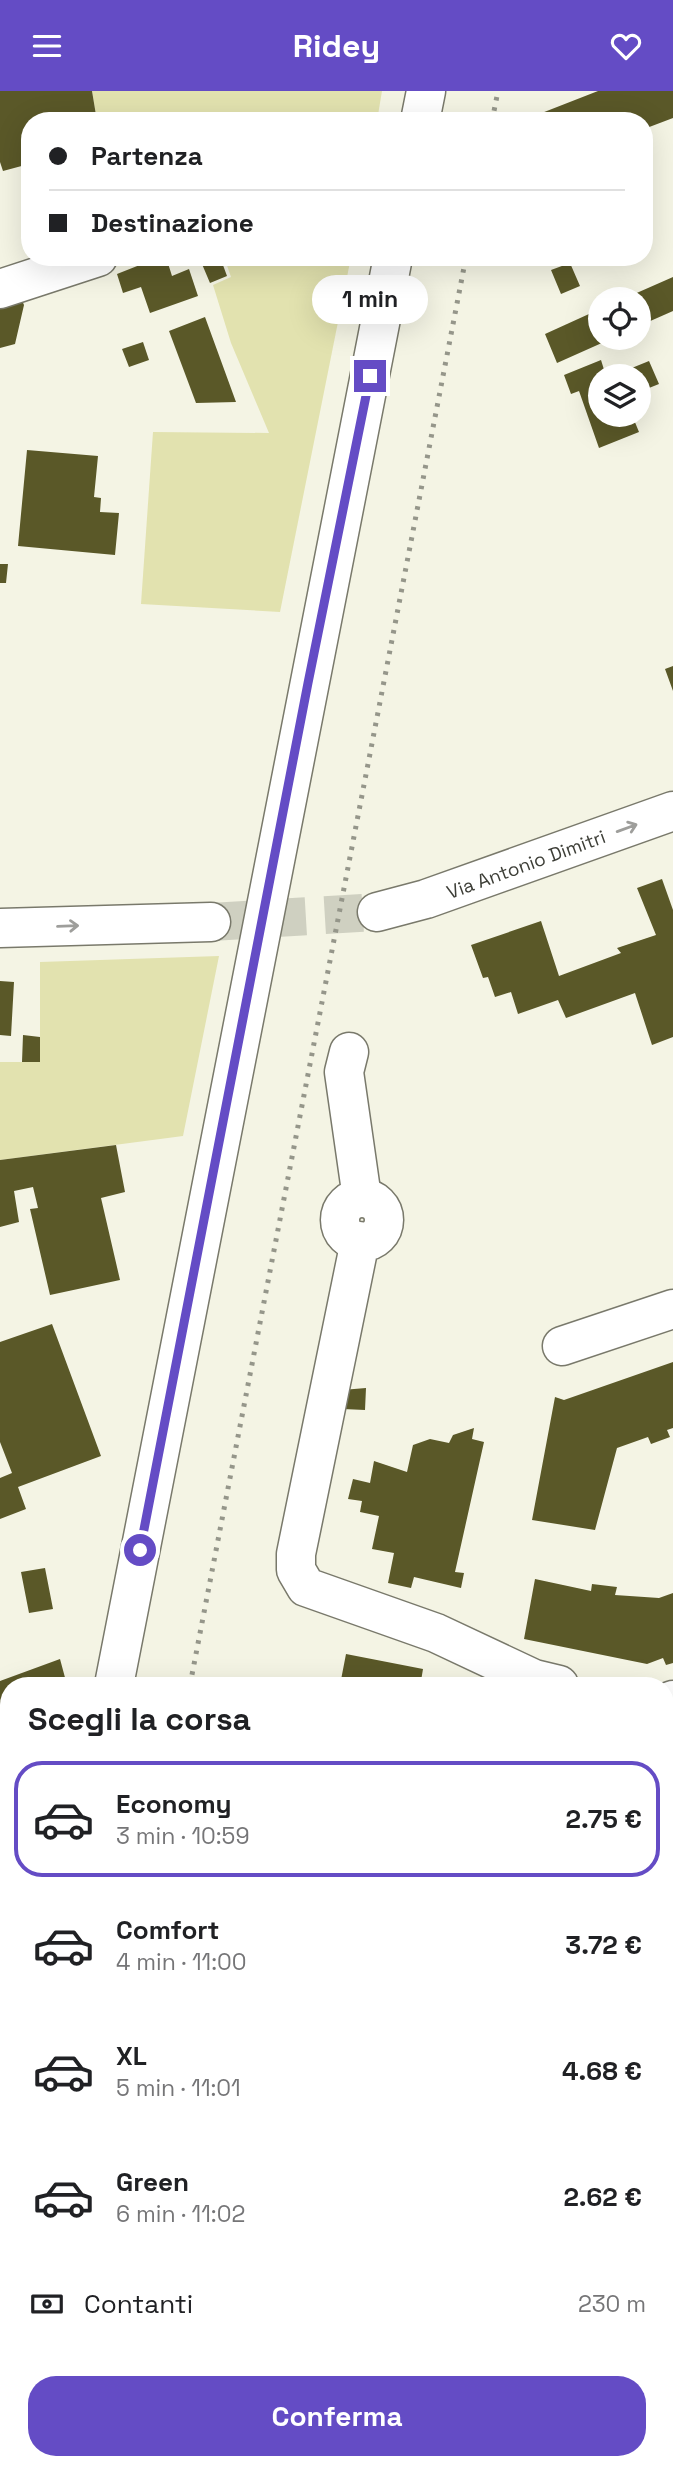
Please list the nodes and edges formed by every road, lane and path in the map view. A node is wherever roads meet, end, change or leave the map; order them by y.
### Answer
1 (426, 91) edge
2 (422, 112) edge
3 (70, 266) edge
4 (391, 266) edge
5 (0, 289) edge
6 (673, 811) edge
7 (377, 912) tunnel mouth
8 (211, 922) tunnel mouth
9 (0, 928) edge
10 (349, 1052) dead end
11 (673, 1309) edge
12 (562, 1346) dead end
13 (116, 1677) edge
14 (530, 1677) edge

1 - 2 main road
3 - 5 main road
4 - 13 main road
7 -> 6 main road, Via Antonio Dimitri
9 -> 8 main road
10 - 14 main road
11 - 12 main road

